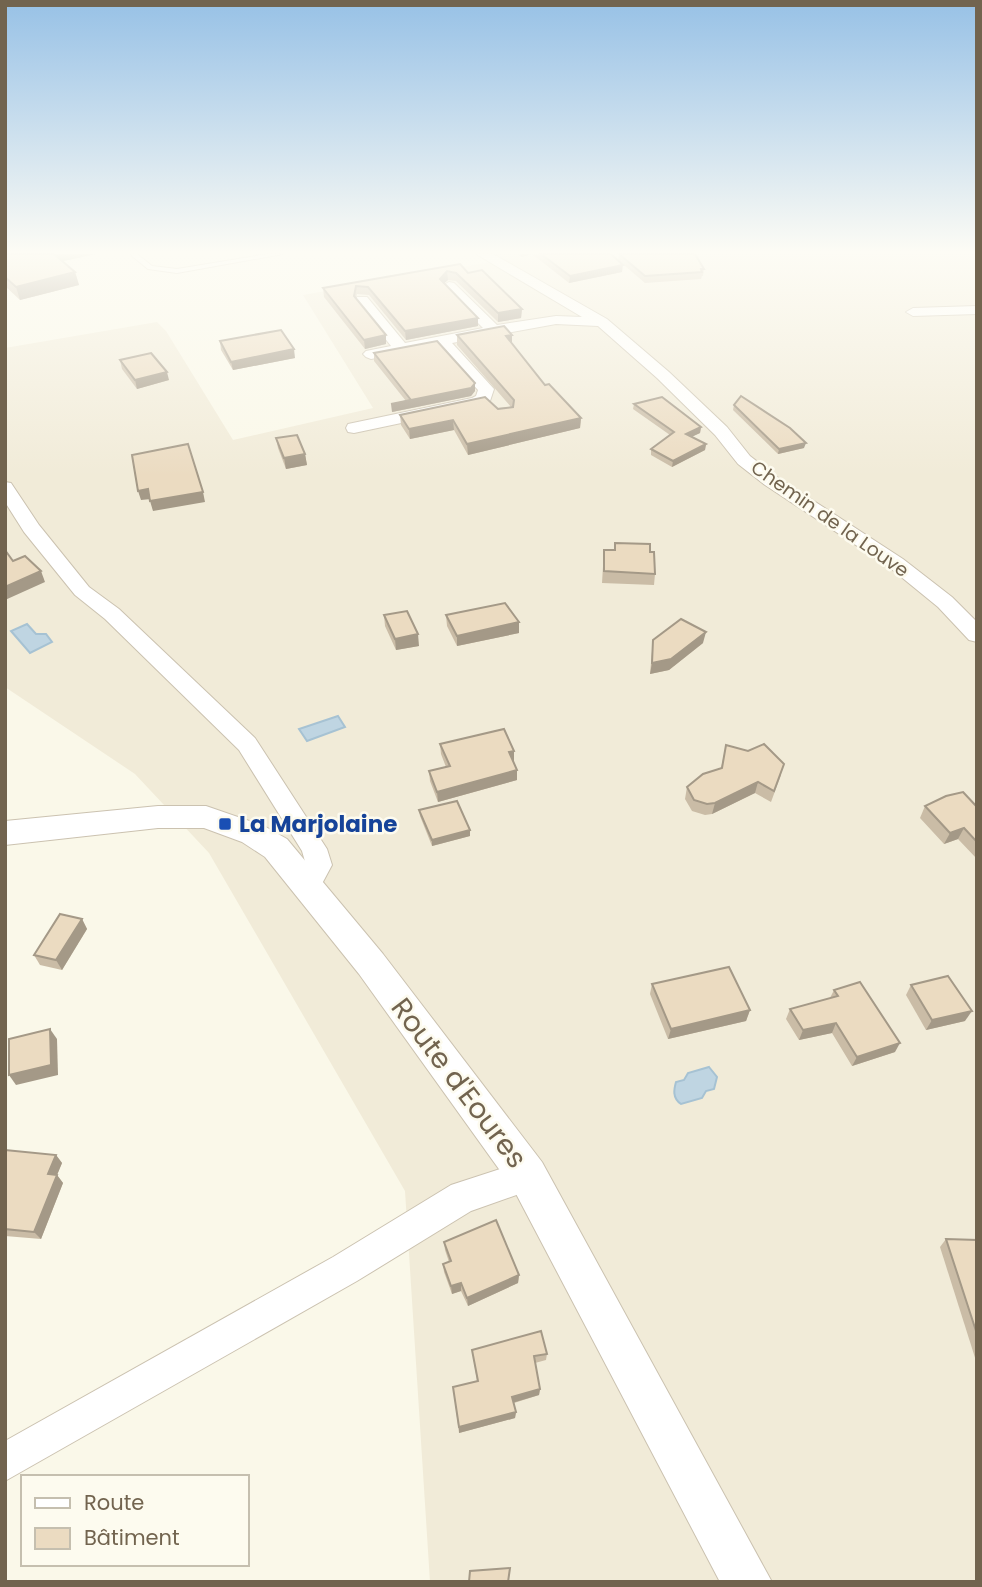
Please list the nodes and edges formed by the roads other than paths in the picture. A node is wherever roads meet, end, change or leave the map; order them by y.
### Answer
1 (385, 328) edge
2 (500, 328) edge
3 (609, 328) edge
4 (494, 329) joint
5 (440, 339) junction
6 (400, 347) junction
7 (370, 354) dead end
8 (485, 394) junction
9 (499, 405) dead end
10 (354, 428) dead end
11 (5, 487) edge
12 (977, 635) edge
13 (5, 833) edge
14 (308, 886) junction
15 (528, 1176) junction
16 (5, 1462) edge
17 (747, 1582) edge

1 - 6 street
2 - 4 street
3 - 12 street, Chemin de la Louve
4 - 5 street
5 - 6 street
5 - 8 street
6 - 7 street
8 - 9 street
8 - 10 street
11 - 14 street
13 - 14 street, Route d'Eoures
14 - 15 street, Route d'Eoures
15 - 16 street
15 - 17 street, Route d'Eoures

